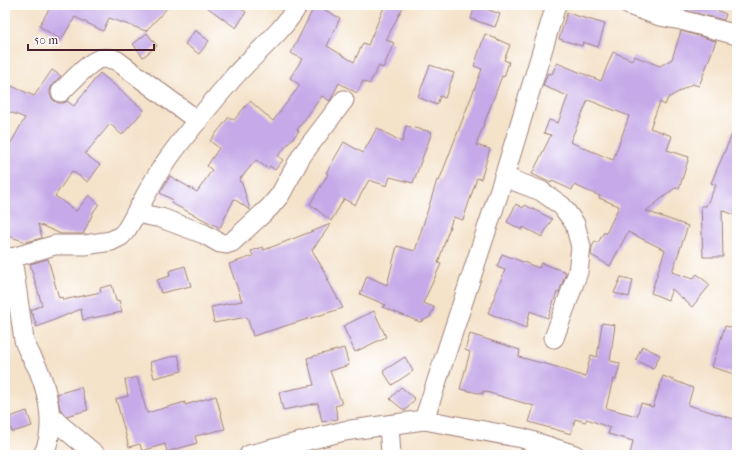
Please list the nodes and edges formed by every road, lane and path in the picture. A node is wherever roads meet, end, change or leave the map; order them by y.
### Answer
1 (298, 5) edge
2 (556, 5) edge
3 (629, 5) edge
4 (737, 34) edge
5 (61, 92) dead end
6 (344, 100) dead end
7 (198, 121) junction
8 (504, 177) junction
9 (136, 213) junction
10 (8, 257) edge
11 (554, 338) dead end
12 (50, 414) junction
13 (424, 420) junction
14 (389, 426) junction
15 (43, 455) edge
16 (96, 455) edge
17 (249, 455) edge
18 (391, 455) edge
19 (575, 455) edge

1 - 7 street
2 - 8 street
3 - 4 street
5 - 7 street
6 - 9 street
7 - 9 street
8 - 11 street
8 - 13 street
9 - 10 street
10 - 12 street
12 - 15 street
12 - 16 street
13 - 14 street
13 - 19 street
14 - 17 street
14 - 18 street

